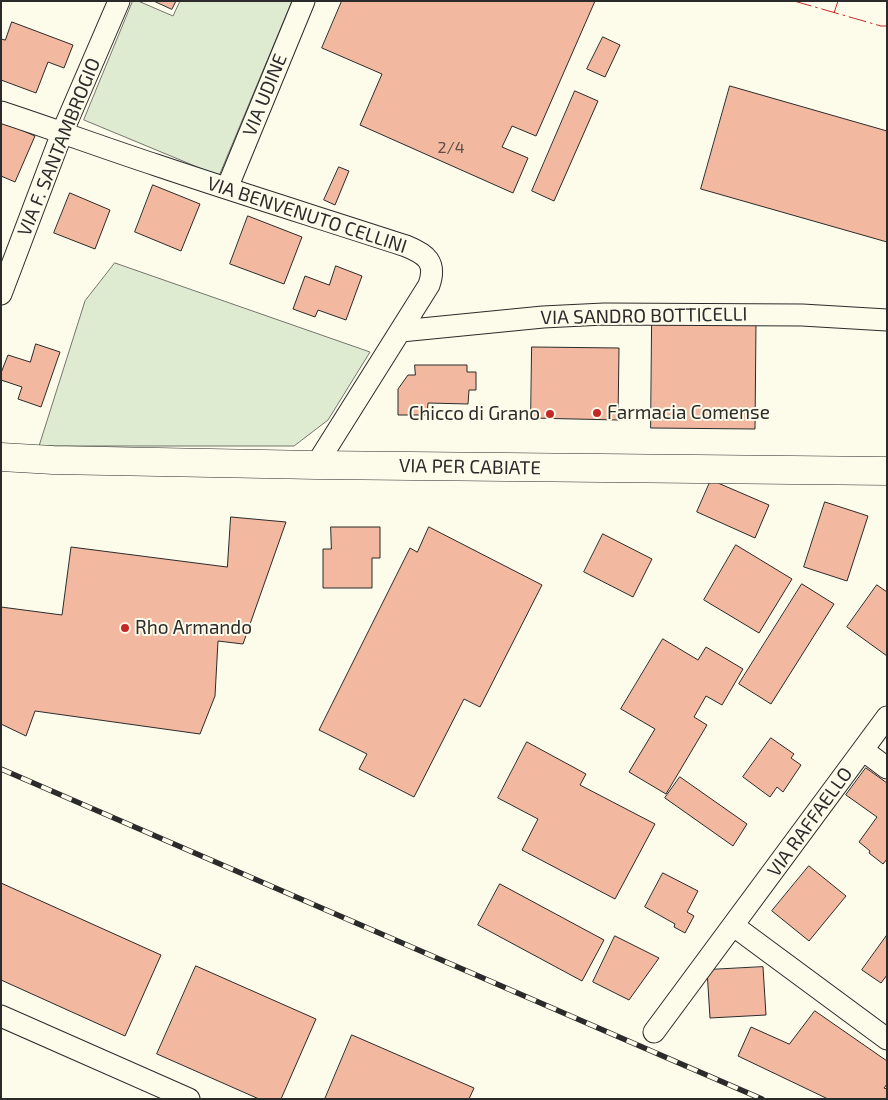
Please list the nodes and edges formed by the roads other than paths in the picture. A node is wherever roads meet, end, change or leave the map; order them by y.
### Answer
1 (119, 1) edge
2 (304, 1) edge
3 (1, 112) edge
4 (62, 133) junction
5 (227, 188) junction
6 (1, 294) edge
7 (887, 320) edge
8 (401, 331) junction
9 (1, 457) edge
10 (316, 465) junction
11 (887, 471) edge
12 (887, 718) edge
13 (862, 750) junction
14 (887, 768) edge
15 (734, 926) junction
16 (1, 1016) edge
17 (654, 1032) dead end
18 (887, 1039) edge
19 (189, 1099) edge

1 - 4 street, VIA F. SANTAMBROGIO
2 - 5 street, VIA UDINE
3 - 4 street, VIA BENVENUTO CELLINI
4 - 5 street, VIA BENVENUTO CELLINI
4 - 6 street, VIA F. SANTAMBROGIO
5 - 8 street, VIA BENVENUTO CELLINI
7 - 8 street, VIA SANDRO BOTTICELLI
8 - 10 street, VIA BENVENUTO CELLINI
9 - 10 street, VIA PER CABIATE
10 - 11 street, VIA PER CABIATE
12 - 13 street, VIA RAFFAELLO
13 - 14 street
13 - 15 street, VIA RAFFAELLO
15 - 17 street, VIA RAFFAELLO
15 - 18 street
16 - 19 street

